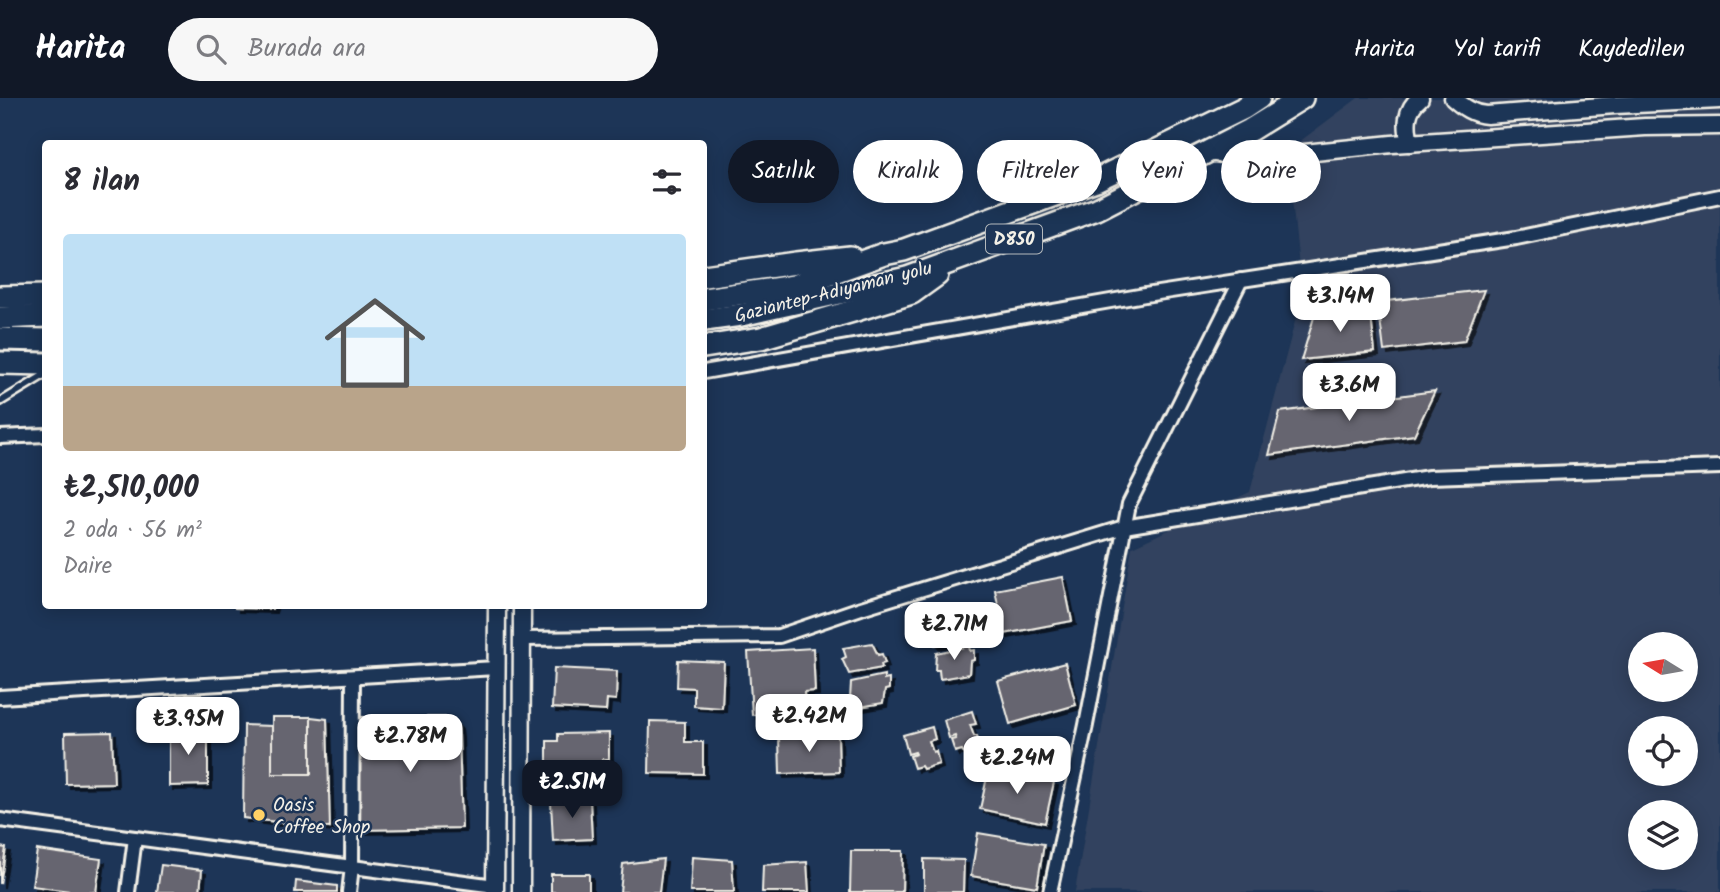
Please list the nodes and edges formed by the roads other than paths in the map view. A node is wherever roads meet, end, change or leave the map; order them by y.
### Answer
1 (1259, 98) edge
2 (1302, 98) edge
3 (1420, 98) edge
4 (1453, 98) edge
5 (1720, 100) edge
6 (1720, 126) edge
7 (1410, 143) junction
8 (1207, 152) joint
9 (1720, 196) edge
10 (1116, 199) edge
11 (884, 254) junction
12 (958, 259) junction
13 (707, 276) edge
14 (1241, 280) junction
15 (42, 296) edge
16 (0, 297) edge
17 (707, 299) edge
18 (42, 316) edge
19 (0, 318) edge
20 (707, 320) edge
21 (0, 339) edge
22 (42, 340) edge
23 (707, 347) edge
24 (0, 363) edge
25 (42, 364) edge
26 (707, 371) edge
27 (42, 376) edge
28 (0, 402) edge
29 (42, 435) edge
30 (0, 437) edge
31 (1720, 467) edge
32 (1124, 527) junction
33 (497, 609) edge
34 (522, 609) edge
35 (523, 639) junction
36 (496, 668) junction
37 (353, 677) junction
38 (0, 697) edge
39 (0, 820) edge
40 (135, 838) junction
41 (352, 867) junction
42 (495, 889) edge
43 (128, 892) edge
44 (349, 892) edge
45 (521, 892) edge
46 (1050, 892) edge

1 - 11 highway, Gaziantep-Adıyaman yolu / D850
2 - 8 highway, Gaziantep-Adıyaman yolu / D850
3 - 7 street
4 - 5 street
6 - 7 street
7 - 8 street
9 - 14 street
10 - 12 highway, Gaziantep-Adıyaman yolu / D850
11 - 13 highway
11 - 17 highway, Gaziantep-Adıyaman yolu / D850
12 - 20 highway, Gaziantep-Adıyaman yolu / D850
12 - 23 highway
14 - 26 street
14 - 32 street
15 - 16 highway
18 - 19 highway
21 - 22 highway
24 - 25 highway
27 - 28 lane
29 - 30 street
31 - 32 street
32 - 35 street
32 - 46 street
33 - 36 street
34 - 35 street
35 - 45 street
36 - 37 street
36 - 42 street
37 - 38 street
37 - 41 street
39 - 40 street
40 - 41 street
40 - 43 street
41 - 42 street
41 - 44 street

